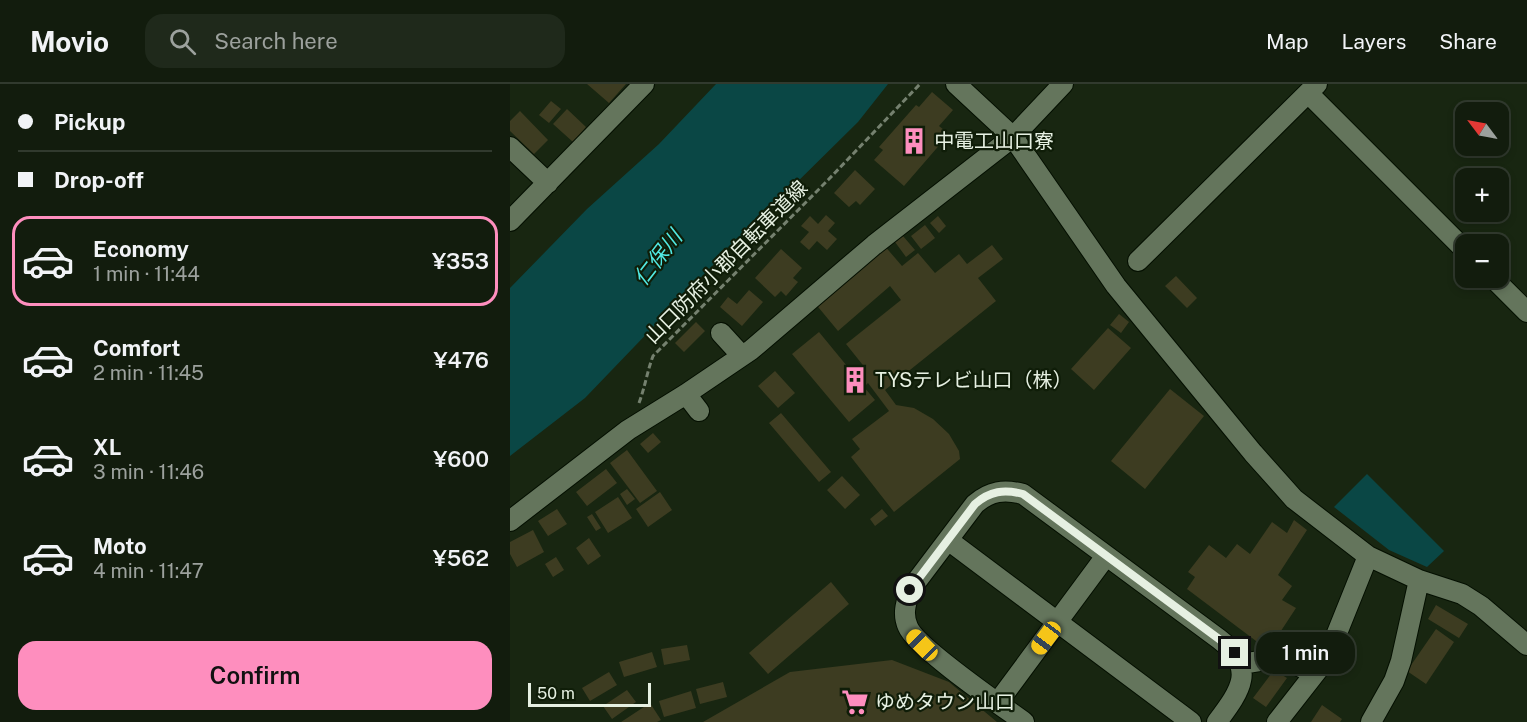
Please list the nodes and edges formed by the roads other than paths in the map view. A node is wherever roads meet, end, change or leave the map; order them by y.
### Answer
1 (644, 84) edge
2 (956, 84) edge
3 (1063, 84) edge
4 (1312, 89) edge
5 (1013, 137) junction
6 (510, 147) edge
7 (548, 183) junction
8 (510, 221) edge
9 (1455, 238) edge
10 (1138, 261) dead end
11 (1502, 288) edge
12 (1527, 312) edge
13 (721, 333) dead end
14 (742, 356) junction
15 (686, 394) junction
16 (699, 411) dead end
17 (510, 521) edge
18 (948, 540) junction
19 (1107, 556) junction
20 (1368, 556) junction
21 (1419, 580) junction
22 (1058, 622) junction
23 (1527, 645) edge
24 (1241, 664) junction
25 (1315, 673) junction
26 (998, 702) junction
27 (1024, 722) edge
28 (1191, 722) edge
29 (1217, 722) edge
30 (1277, 722) edge
31 (1371, 722) edge

1 - 7 street
2 - 5 street
3 - 5 street
4 - 9 street
4 - 10 street
5 - 14 street
5 - 20 street
6 - 7 street
7 - 8 street
11 - 12 street
13 - 14 street
14 - 15 street
15 - 16 street
15 - 17 street
18 - 19 street
18 - 22 street
18 - 26 street
19 - 22 street
19 - 24 street
20 - 21 street
20 - 25 street
21 - 23 street
21 - 31 street
22 - 26 street
22 - 28 street
24 - 25 street
24 - 29 street
25 - 30 street
26 - 27 street

